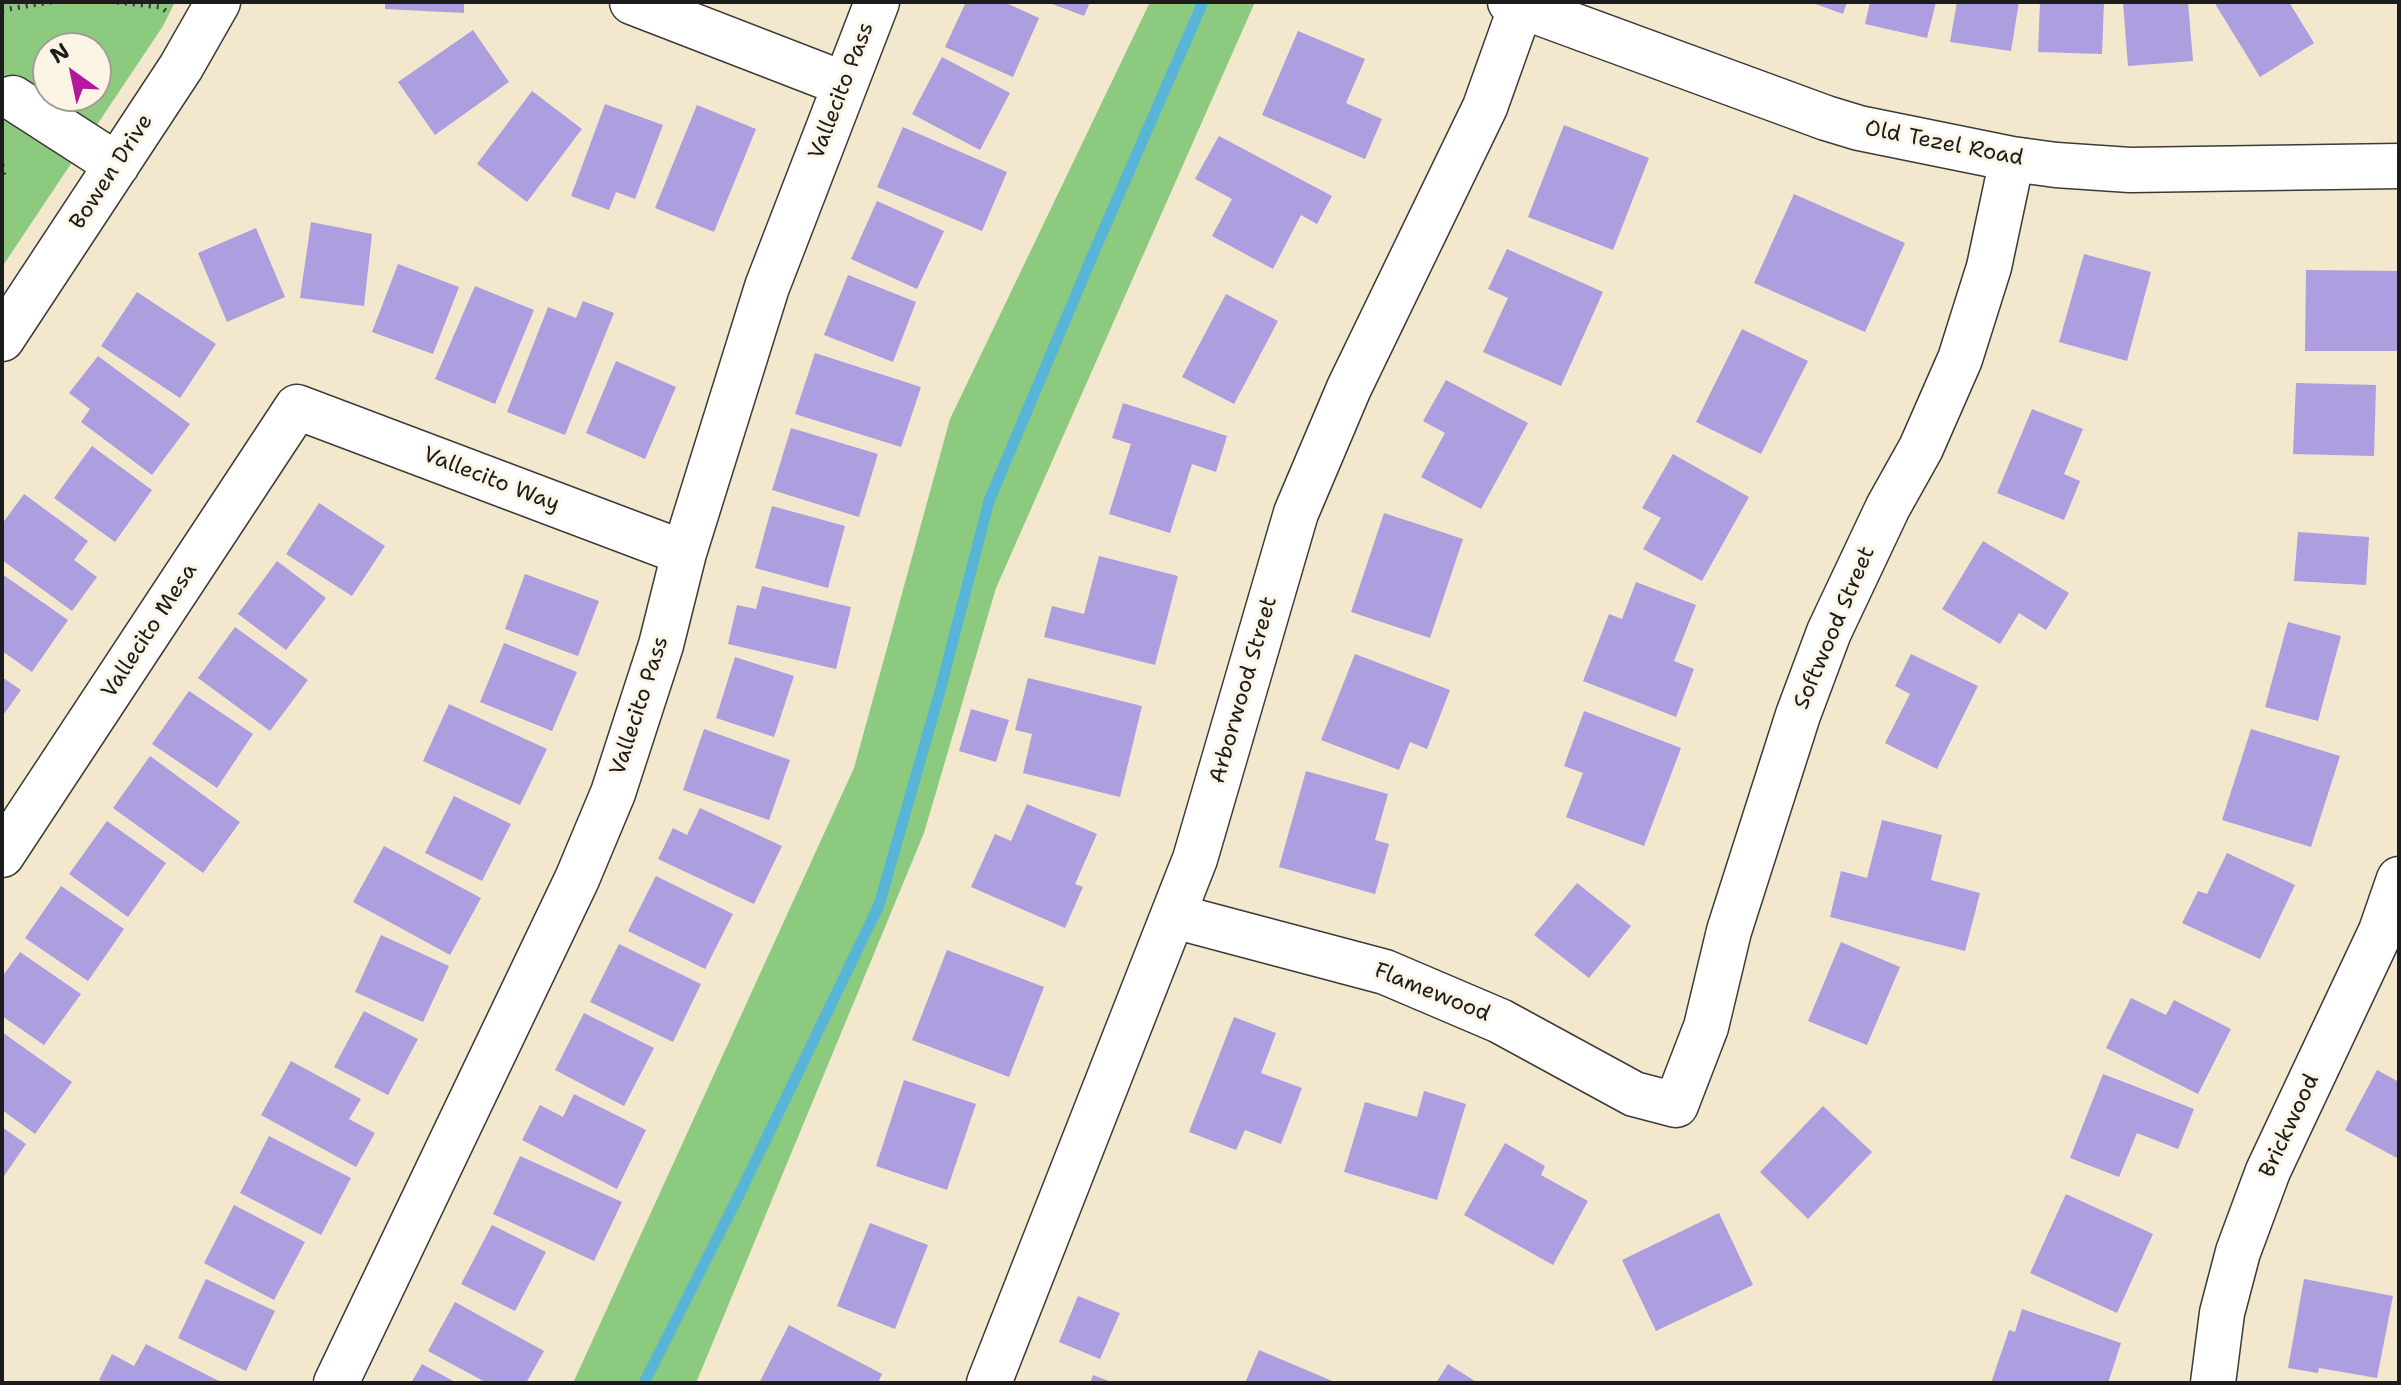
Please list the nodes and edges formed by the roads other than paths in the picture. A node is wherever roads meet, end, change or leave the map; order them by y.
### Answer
1 (218, 2) edge
2 (632, 2) edge
3 (877, 2) edge
4 (1516, 4) edge
5 (844, 84) junction
6 (13, 98) dead end
7 (2012, 159) junction
8 (117, 165) junction
9 (2399, 166) edge
10 (2, 339) edge
11 (297, 407) joint
12 (684, 553) junction
13 (2, 855) edge
14 (2399, 879) edge
15 (1174, 916) junction
16 (2390, 936) edge
17 (1676, 1105) joint
18 (336, 1383) edge
19 (989, 1383) edge
20 (2213, 1383) edge

1 - 8 street, Bowen Drive
2 - 5 street
3 - 5 street, Vallecito Pass
4 - 7 street, Old Tezel Road
4 - 15 street, Arborwood Street
5 - 12 street, Vallecito Pass
6 - 8 street
7 - 9 street, Old Tezel Road
7 - 17 street, Softwood Street
8 - 10 street, Bowen Drive
11 - 12 street, Vallecito Way
11 - 13 street, Vallecito Mesa
12 - 18 street, Vallecito Pass
14 - 16 street, Brickwood
15 - 17 street, Flamewood
15 - 19 street, Arborwood Street
16 - 20 street, Brickwood

